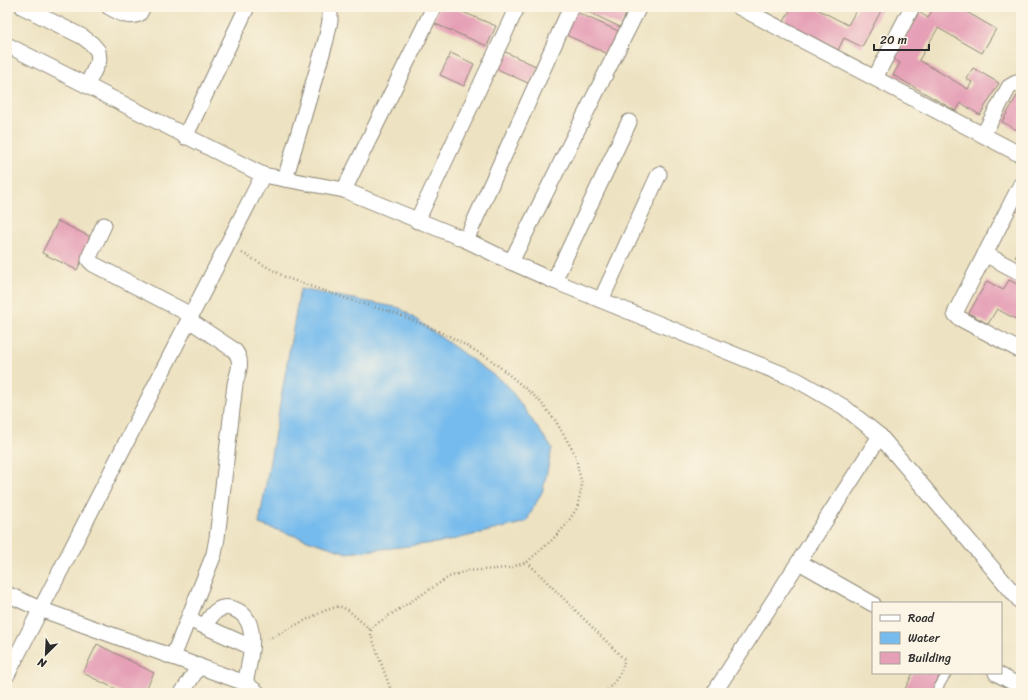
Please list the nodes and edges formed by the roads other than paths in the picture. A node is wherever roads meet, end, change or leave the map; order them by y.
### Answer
1 (23, 7) edge
2 (109, 7) edge
3 (143, 7) edge
4 (247, 7) edge
5 (330, 7) edge
6 (434, 7) edge
7 (517, 7) edge
8 (571, 7) edge
9 (639, 7) edge
10 (739, 7) edge
11 (912, 7) edge
12 (7, 45) edge
13 (875, 78) junction
14 (1021, 83) edge
15 (86, 85) junction
16 (629, 122) dead end
17 (983, 135) junction
18 (185, 136) junction
19 (1021, 156) edge
20 (659, 174) dead end
21 (263, 175) junction
22 (285, 179) junction
23 (1021, 184) edge
24 (344, 190) junction
25 (417, 221) junction
26 (104, 225) dead end
27 (466, 240) junction
28 (985, 254) junction
29 (511, 262) junction
30 (1021, 273) edge
31 (554, 281) junction
32 (601, 300) junction
33 (190, 317) junction
34 (1021, 351) edge
35 (880, 436) junction
36 (799, 562) junction
37 (7, 594) edge
38 (1021, 602) edge
39 (872, 603) edge
40 (40, 609) junction
41 (188, 619) junction
42 (205, 626) junction
43 (251, 647) junction
44 (174, 657) junction
45 (199, 666) junction
46 (946, 674) edge
47 (998, 674) edge
48 (7, 675) edge
49 (245, 683) junction
50 (1021, 687) edge
51 (182, 693) edge
52 (258, 693) edge
53 (714, 693) edge
54 (936, 693) edge

1 - 15 street
2 - 3 street
4 - 18 street
5 - 22 street
6 - 24 street
7 - 25 street
8 - 27 street
9 - 29 street
10 - 13 street
11 - 13 street
12 - 15 street
13 - 17 street
14 - 17 street
15 - 18 street
16 - 31 street
17 - 19 street
18 - 21 street
20 - 32 street
21 - 22 street
21 - 33 street
22 - 24 street
23 - 28 street
24 - 25 street
25 - 27 street
26 - 33 street
27 - 29 street
28 - 30 street
28 - 34 street
29 - 31 street
31 - 32 street
32 - 35 street
33 - 40 street
33 - 41 street
35 - 36 street
35 - 38 street
36 - 39 street
36 - 53 street
37 - 40 street
40 - 44 street
40 - 48 street
41 - 42 street
41 - 44 street
42 - 43 street
42 - 43 street
43 - 49 street
44 - 45 street
45 - 49 street
45 - 51 street
46 - 54 lane
47 - 50 street
49 - 52 street

